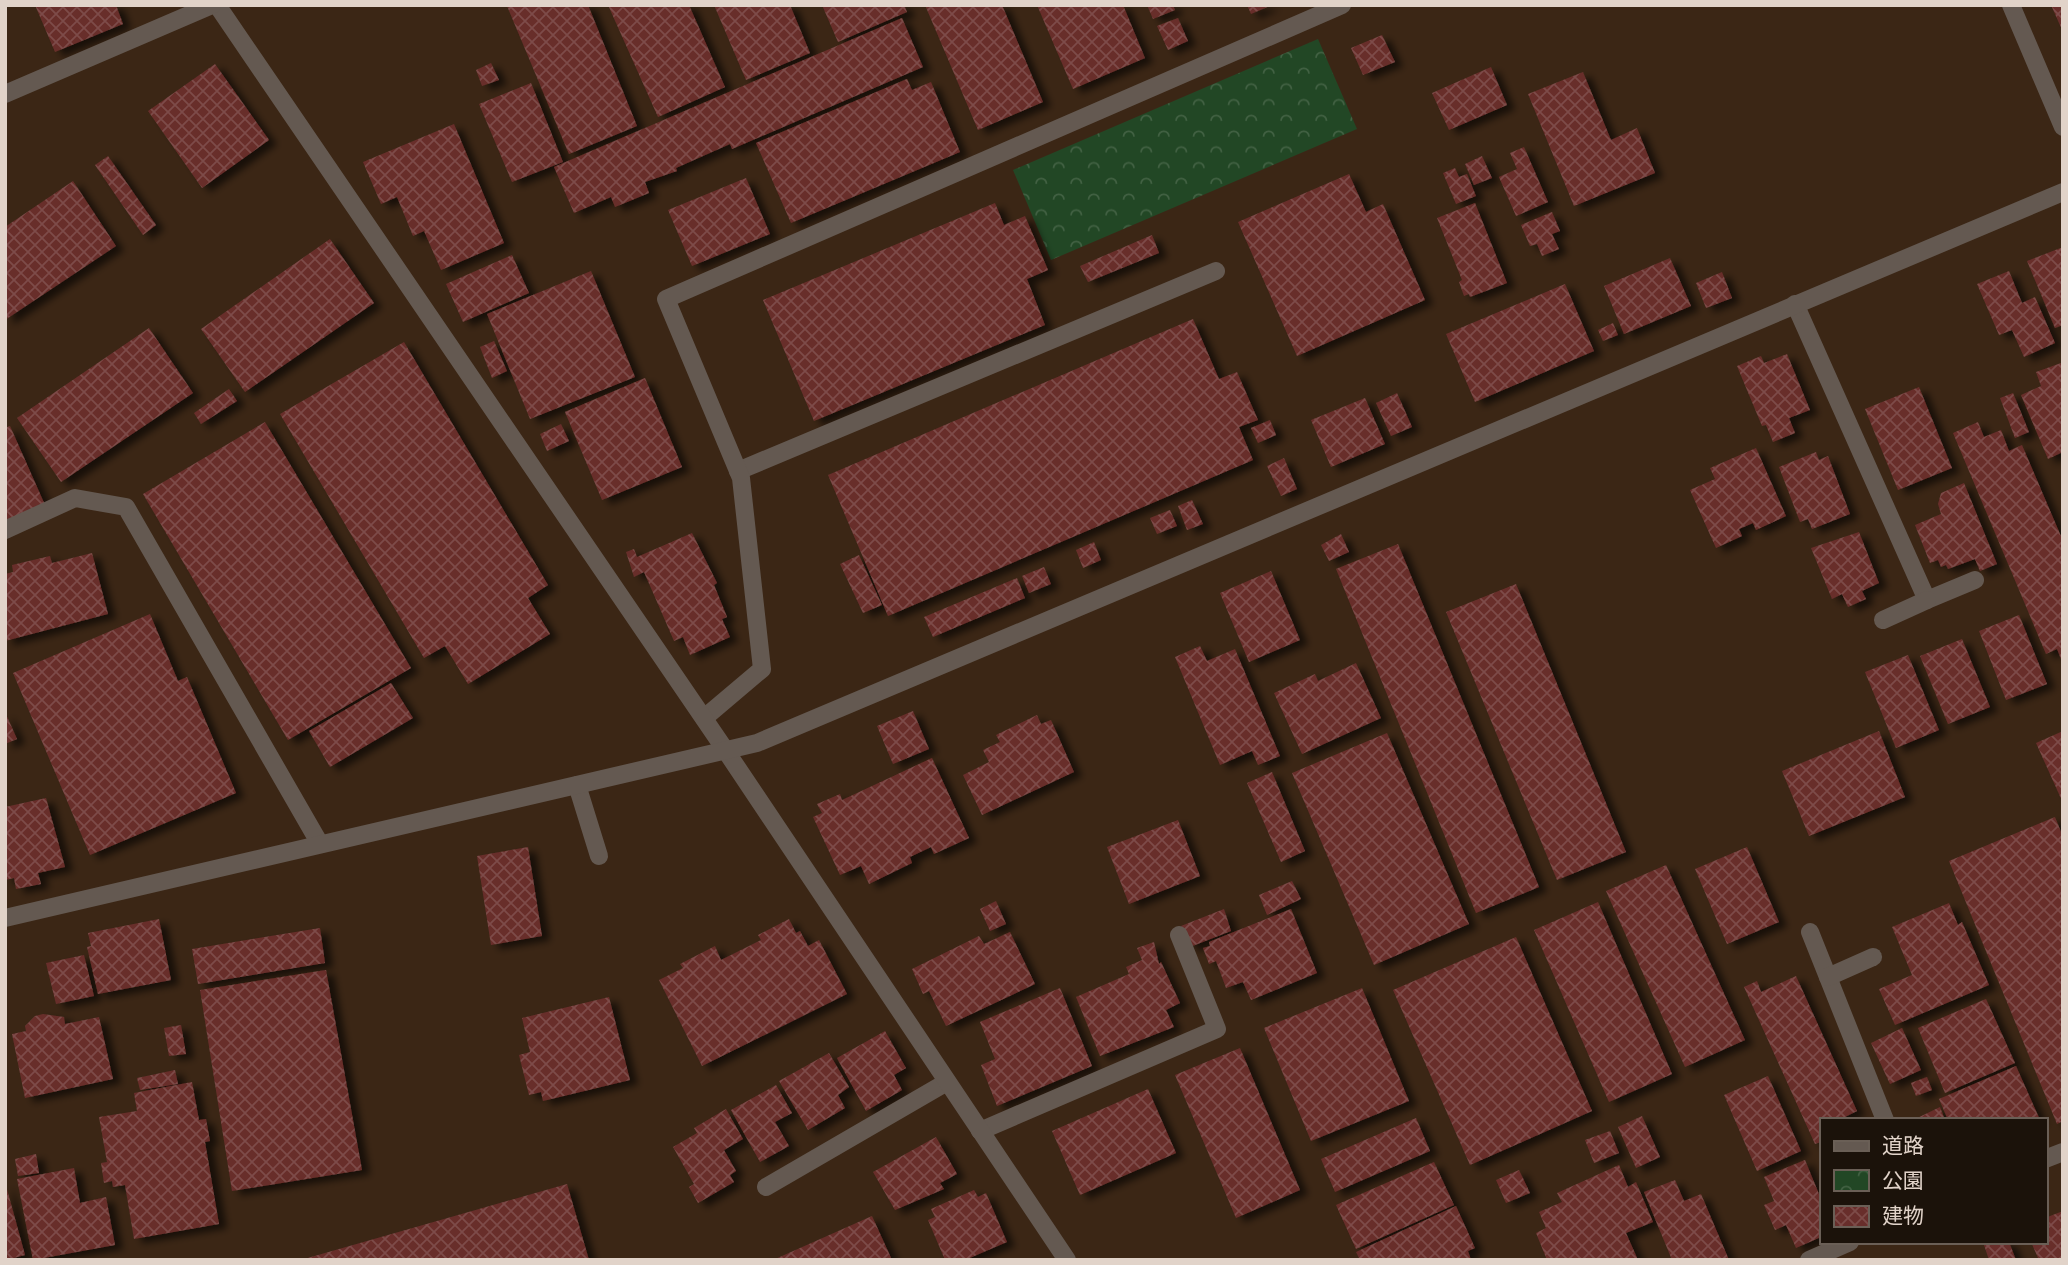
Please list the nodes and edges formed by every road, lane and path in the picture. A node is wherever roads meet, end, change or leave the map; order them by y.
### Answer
1 (212, 5) edge
2 (217, 5) edge
3 (1342, 5) edge
4 (2011, 5) edge
5 (5, 94) edge
6 (2063, 127) edge
7 (2063, 192) edge
8 (1216, 271) dead end
9 (1795, 304) junction
10 (738, 471) junction
11 (5, 530) edge
12 (1975, 580) dead end
13 (1927, 600) junction
14 (1883, 620) dead end
15 (704, 718) junction
16 (726, 751) junction
17 (577, 785) junction
18 (320, 844) junction
19 (599, 856) dead end
20 (5, 918) edge
21 (1810, 932) dead end
22 (1179, 935) dead end
23 (1873, 957) dead end
24 (1828, 977) junction
25 (947, 1082) junction
26 (1884, 1118) edge
27 (980, 1131) junction
28 (766, 1187) dead end
29 (1845, 1244) edge
30 (1067, 1260) edge
31 (1809, 1260) edge

1 - 5 street
2 - 15 street
3 - 10 street
4 - 6 street
7 - 9 street
8 - 10 street
9 - 13 street
9 - 16 street
10 - 15 street
11 - 18 street
12 - 13 street
13 - 14 street
15 - 16 street
16 - 17 street
16 - 25 street
17 - 18 street
17 - 19 street
18 - 20 street
21 - 24 street
22 - 27 street
23 - 24 street
24 - 26 street
25 - 27 street
25 - 28 street
27 - 30 street
29 - 31 street

